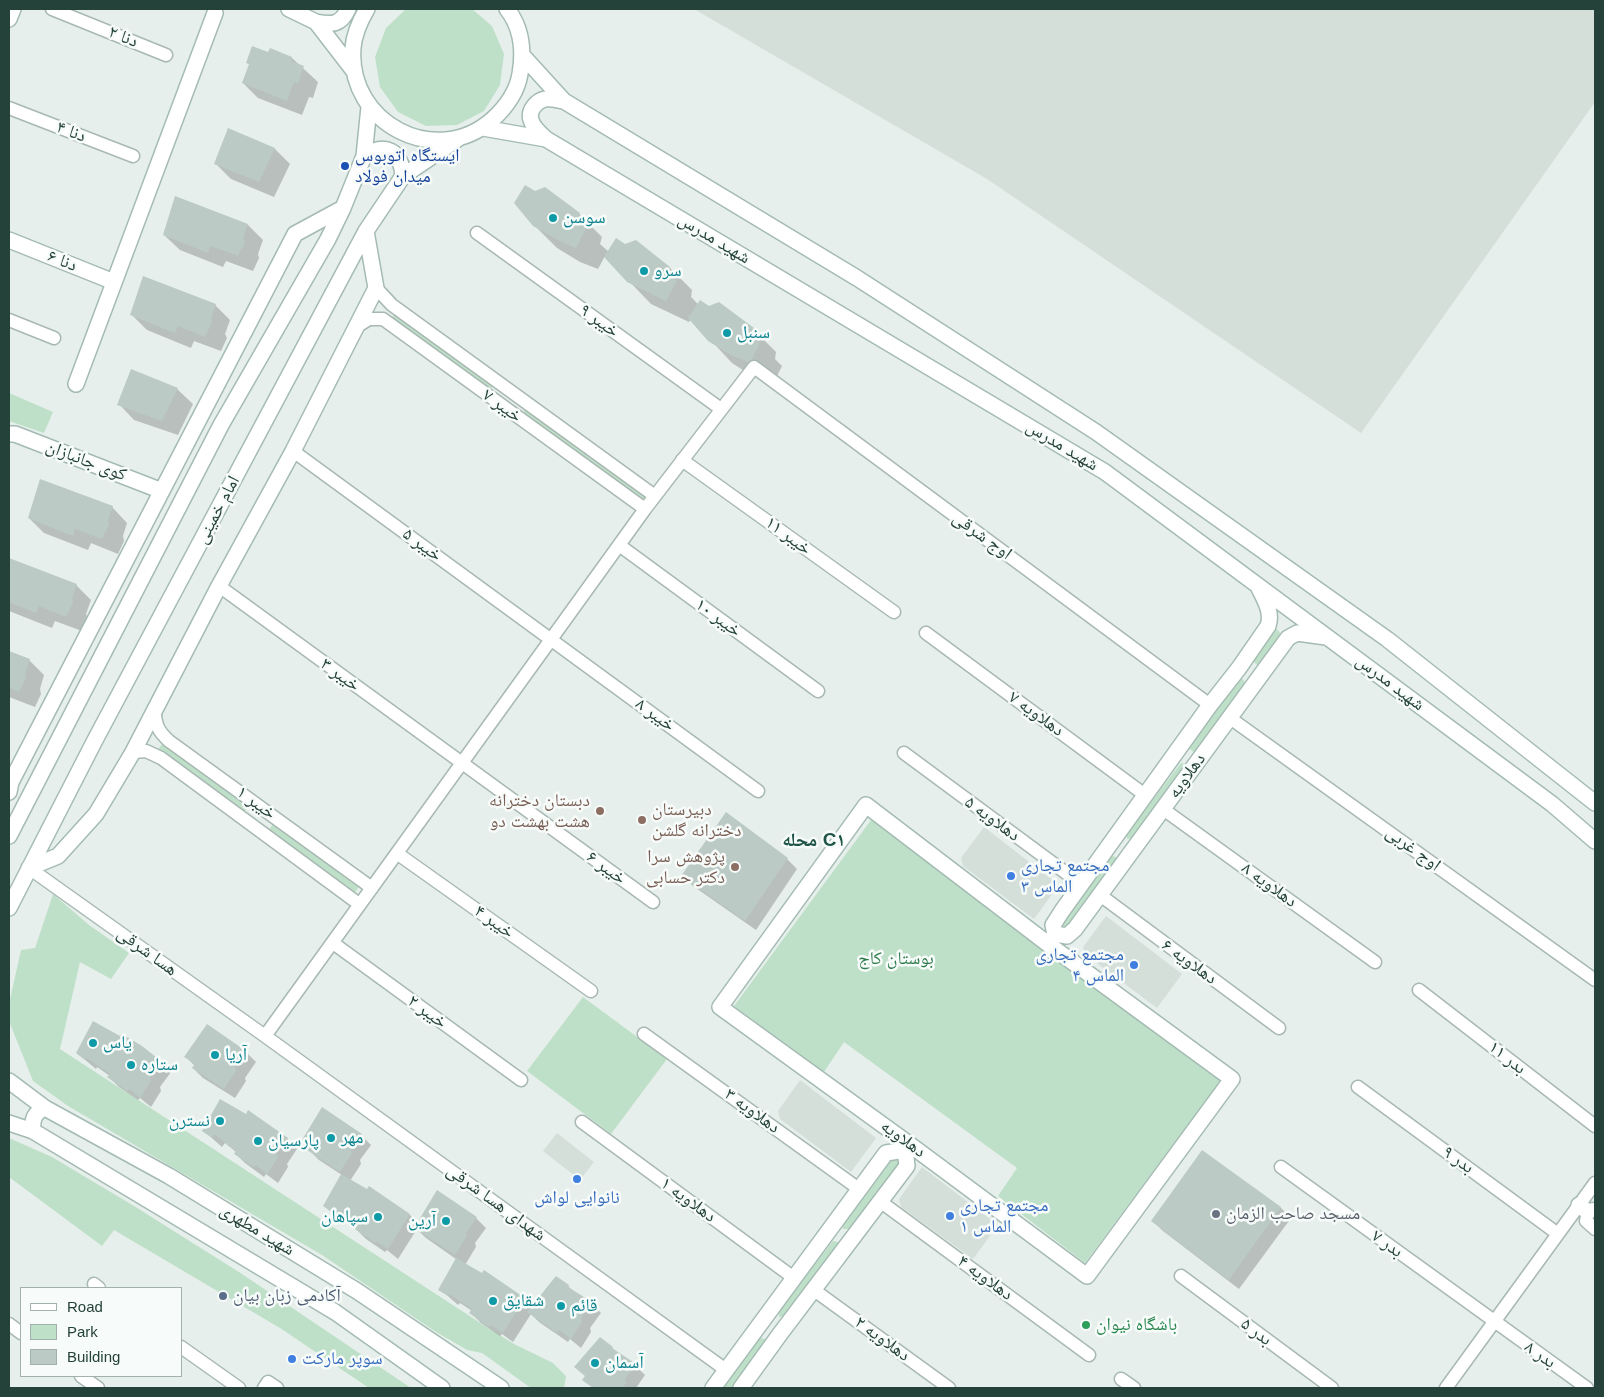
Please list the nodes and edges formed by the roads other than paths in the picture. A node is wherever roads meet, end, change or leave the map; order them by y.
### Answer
1 (13, 9) edge
2 (52, 9) edge
3 (289, 9) edge
4 (348, 9) edge
5 (367, 9) edge
6 (510, 11) edge
7 (216, 13) dead end
8 (9, 19) edge
9 (316, 22) junction
10 (166, 55) dead end
11 (523, 56) junction
12 (353, 70) junction
13 (564, 101) junction
14 (369, 107) junction
15 (9, 108) edge
16 (483, 128) junction
17 (459, 138) junction
18 (546, 139) junction
19 (133, 156) dead end
20 (364, 156) junction
21 (403, 176) junction
22 (343, 208) junction
23 (366, 231) junction
24 (477, 233) dead end
25 (9, 240) edge
26 (114, 282) junction
27 (376, 288) junction
28 (392, 305) junction
29 (383, 319) junction
30 (9, 320) edge
31 (356, 327) junction
32 (54, 338) dead end
33 (76, 384) dead end
34 (513, 392) junction
35 (502, 406) junction
36 (721, 409) junction
37 (9, 434) edge
38 (293, 451) junction
39 (682, 460) junction
40 (162, 491) junction
41 (655, 496) junction
42 (644, 509) junction
43 (619, 545) junction
44 (1258, 585) junction
45 (219, 586) junction
46 (894, 612) dead end
47 (926, 633) dead end
48 (1329, 638) junction
49 (552, 639) junction
50 (1239, 668) junction
51 (1255, 684) junction
52 (818, 691) dead end
53 (1210, 705) junction
54 (154, 709) junction
55 (1230, 718) junction
56 (163, 736) junction
57 (1178, 749) junction
58 (134, 752) junction
59 (150, 753) junction
60 (904, 753) dead end
61 (461, 763) junction
62 (1195, 765) junction
63 (758, 791) dead end
64 (9, 792) edge
65 (1145, 795) junction
66 (1595, 802) edge
67 (1163, 809) junction
68 (268, 812) junction
69 (257, 828) junction
70 (9, 836) edge
71 (1112, 840) junction
72 (1595, 840) edge
73 (398, 854) junction
74 (1129, 855) junction
75 (29, 868) junction
76 (1080, 884) junction
77 (372, 888) junction
78 (1100, 896) junction
79 (653, 902) dead end
80 (359, 904) junction
81 (9, 908) edge
82 (1051, 939) junction
83 (333, 943) junction
84 (1375, 962) dead end
85 (1595, 980) edge
86 (1419, 990) dead end
87 (592, 991) dead end
88 (1279, 1028) dead end
89 (644, 1034) dead end
90 (265, 1036) junction
91 (521, 1080) dead end
92 (9, 1081) edge
93 (1358, 1087) dead end
94 (45, 1108) junction
95 (582, 1122) dead end
96 (9, 1123) edge
97 (1595, 1126) edge
98 (33, 1131) junction
99 (907, 1147) junction
100 (1281, 1166) dead end
101 (1595, 1183) edge
102 (859, 1189) junction
103 (881, 1202) junction
104 (1587, 1209) edge
105 (1595, 1229) edge
106 (829, 1230) junction
107 (1558, 1234) junction
108 (848, 1245) junction
109 (1181, 1276) dead end
110 (794, 1278) junction
111 (814, 1290) junction
112 (763, 1320) junction
113 (1494, 1322) junction
114 (9, 1324) edge
115 (20, 1332) edge
116 (780, 1334) junction
117 (182, 1348) edge
118 (1089, 1355) dead end
119 (726, 1370) junction
120 (82, 1377) edge
121 (1121, 1378) dead end
122 (746, 1386) edge
123 (98, 1388) edge
124 (238, 1388) edge
125 (442, 1388) edge
126 (500, 1388) edge
127 (713, 1388) edge
128 (949, 1388) edge
129 (1134, 1388) edge
130 (1332, 1388) edge
131 (1446, 1388) edge
132 (1586, 1388) edge

1 - 8 main road
2 - 10 street, دنا ۲
3 - 9 main road
4 - 9 main road
5 - 12 main road
6 - 11 main road
7 - 26 main road
9 - 12 main road
11 - 13 main road, شهید مدرس
11 - 16 main road
12 - 14 main road
13 - 18 main road
13 - 66 main road, شهید مدرس
14 - 17 main road
14 - 20 main road, امام خمینی
15 - 19 street, دنا ۴
16 - 17 main road
16 - 18 main road, شهید مدرس
17 - 21 main road, امام خمینی
18 - 44 main road, شهید مدرس
20 - 21 main road
20 - 22 main road, امام خمینی
21 - 23 main road, امام خمینی
22 - 40 main road
22 - 70 main road, امام خمینی
23 - 27 main road
23 - 75 main road, امام خمینی
24 - 36 street, خیبر ۹
25 - 26 main road, دنا ۶
26 - 33 main road
27 - 28 street, خیبر ۷
27 - 31 main road
28 - 29 street
28 - 34 street, خیبر ۷
29 - 31 street
29 - 35 street, خیبر ۷
30 - 32 street
31 - 38 main road
34 - 35 street
34 - 41 street, خیبر ۷
35 - 42 street, خیبر ۷
36 - 39 street
36 - 53 street, اوج شرقی
37 - 40 main road, کوی جانبازان
38 - 45 main road
38 - 49 street, خیبر ۵
39 - 41 street
39 - 46 street, خیبر ۱۱
40 - 64 main road
41 - 42 street
42 - 43 street
43 - 49 street
43 - 52 street, خیبر ۱۰
44 - 48 main road, شهید مدرس
44 - 50 main road, دهلاویه
45 - 54 main road
45 - 61 street, خیبر ۳
47 - 65 street, دهلاویه ۷
48 - 51 main road, دهلاویه
48 - 72 main road, شهید مدرس
49 - 61 street
49 - 63 street, خیبر ۸
50 - 51 main road
50 - 53 main road, دهلاویه
51 - 55 main road, دهلاویه
53 - 57 main road, دهلاویه
54 - 56 street
54 - 58 main road
55 - 62 main road, دهلاویه
55 - 85 street, اوج غربی
56 - 59 street
56 - 68 street, خیبر ۱
57 - 62 main road
57 - 65 main road, دهلاویه
58 - 59 street, خیبر ۱
58 - 75 main road
59 - 69 street, خیبر ۱
60 - 76 street, دهلاویه ۵
61 - 73 street
61 - 79 street, خیبر ۶
62 - 67 main road, دهلاویه
65 - 71 main road, دهلاویه
67 - 74 main road, دهلاویه
67 - 84 street, دهلاویه ۸
68 - 69 street
68 - 77 street, خیبر ۱
69 - 80 street, خیبر ۱
71 - 74 main road
71 - 76 main road, دهلاویه
73 - 77 street
73 - 87 street, خیبر ۴
74 - 78 main road, دهلاویه
75 - 81 main road, امام خمینی
75 - 90 street, هسا شرقی
76 - 82 main road, دهلاویه
77 - 80 street
78 - 82 main road, دهلاویه
78 - 88 street, دهلاویه ۶
80 - 83 street
82 - 99 main road, دهلاویه
82 - 99 main road, دهلاویه
83 - 90 street
83 - 91 street, خیبر ۲
86 - 97 street, بدر ۱۱
89 - 102 street, دهلاویه ۳
90 - 119 street, شهدای هسا شرقی
92 - 94 main road, شهید مطهری
93 - 107 street, بدر ۹
94 - 98 main road
94 - 126 main road, شهید مطهری
95 - 110 street, دهلاویه ۱
96 - 98 main road, شهید مطهری
98 - 125 main road, شهید مطهری
99 - 102 main road, دهلاویه
99 - 103 main road, دهلاویه
100 - 113 street, بدر ۷
101 - 104 street
102 - 106 main road, دهلاویه
103 - 108 main road, دهلاویه
103 - 118 street, دهلاویه ۴
104 - 105 street
104 - 107 street
106 - 108 main road
106 - 110 main road, دهلاویه
107 - 113 street
108 - 111 main road, دهلاویه
109 - 130 street, بدر ۵
110 - 112 main road, دهلاویه
111 - 116 main road, دهلاویه
111 - 128 street, دهلاویه ۲
112 - 116 main road
112 - 119 main road, دهلاویه
113 - 131 street
113 - 132 street, بدر ۸
114 - 115 street
116 - 122 main road, دهلاویه
117 - 124 street
119 - 127 main road, دهلاویه
120 - 123 street
121 - 129 street

